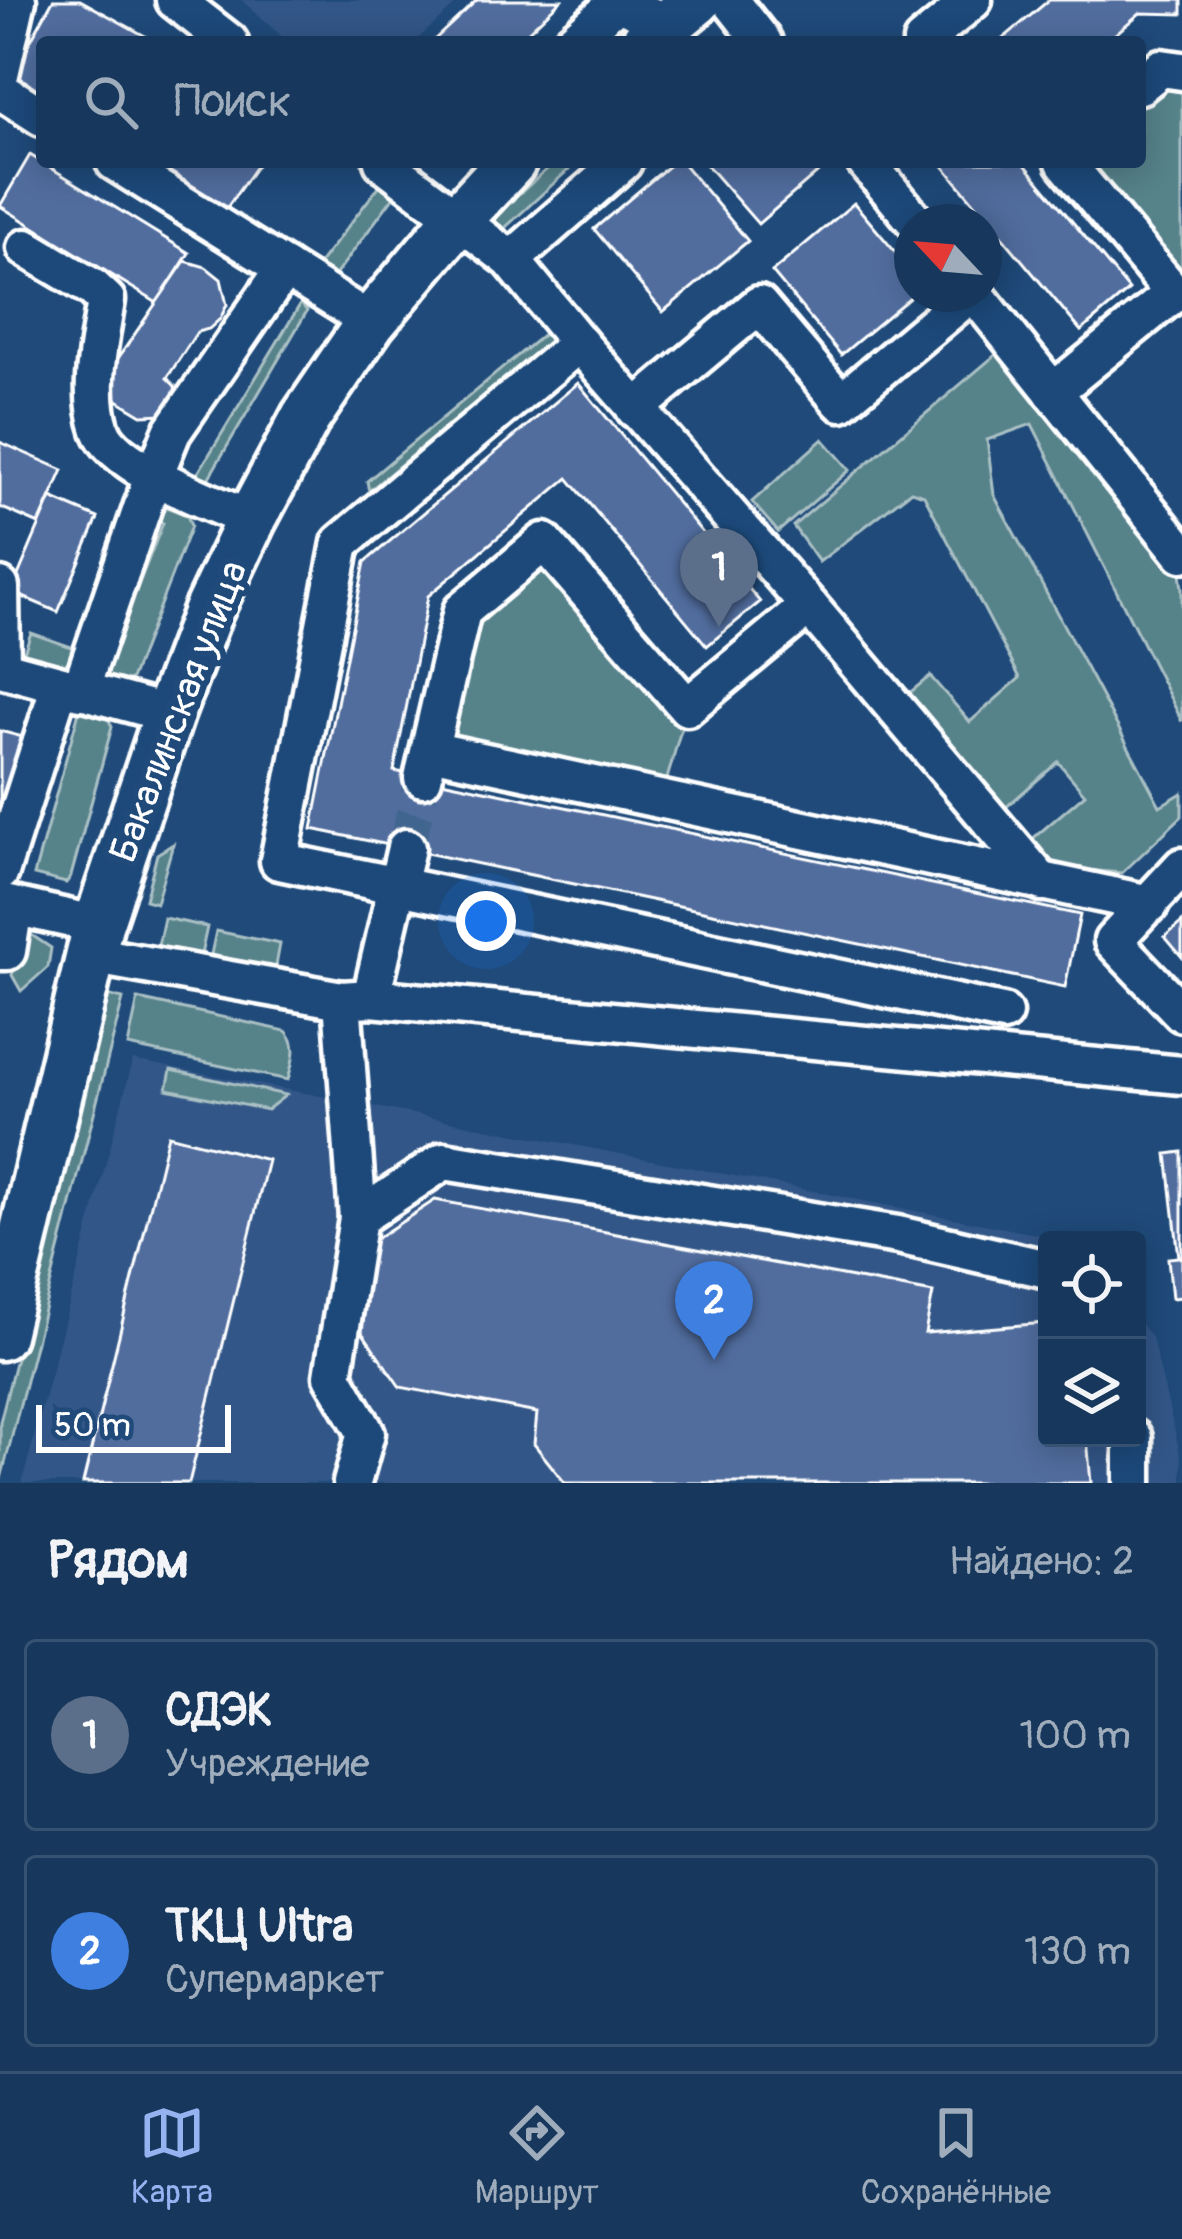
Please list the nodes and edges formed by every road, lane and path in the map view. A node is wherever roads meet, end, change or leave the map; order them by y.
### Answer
1 (17, 0) edge
2 (175, 0) edge
3 (730, 0) edge
4 (974, 0) edge
5 (670, 22) edge
6 (221, 36) edge
7 (579, 36) edge
8 (757, 36) edge
9 (929, 36) edge
10 (1182, 71) edge
11 (0, 74) edge
12 (1146, 80) edge
13 (0, 90) edge
14 (36, 113) edge
15 (125, 168) edge
16 (391, 168) edge
17 (504, 168) edge
18 (616, 168) edge
19 (871, 168) edge
20 (1070, 168) edge
21 (901, 204) edge
22 (457, 220) junction
23 (26, 248) dead end
24 (511, 260) junction
25 (285, 268) junction
26 (951, 312) edge
27 (988, 312) edge
28 (371, 322) junction
29 (578, 343) junction
30 (1053, 392) junction
31 (635, 409) junction
32 (154, 476) junction
33 (251, 520) junction
34 (1182, 553) edge
35 (0, 587) edge
36 (809, 606) junction
37 (1, 668) edge
38 (70, 688) junction
39 (169, 714) junction
40 (406, 848) tunnel mouth
41 (1182, 867) edge
42 (0, 872) edge
43 (1042, 882) junction
44 (397, 885) junction
45 (1150, 904) junction
46 (7, 905) edge
47 (94, 940) junction
48 (0, 951) edge
49 (357, 999) junction
50 (1003, 1012) dead end
51 (1182, 1013) edge
52 (1182, 1075) edge
53 (358, 1218) junction
54 (1038, 1268) edge
55 (0, 1335) edge
56 (1132, 1447) edge
57 (352, 1483) edge
58 (1133, 1483) edge

1 - 11 street
2 - 6 street
3 - 8 street
4 - 9 street
5 - 7 street
10 - 12 street
13 - 14 street
15 - 25 street
16 - 22 street
17 - 22 main road, Бакалинская улица
18 - 24 street
19 - 21 street
20 - 30 street
22 - 24 street
22 - 28 main road, Бакалинская улица
23 - 32 street
24 - 29 street
25 - 28 street
25 - 32 street
26 - 31 street
27 - 30 street
28 - 33 main road, Бакалинская улица
29 - 31 street
29 - 44 street
30 - 34 street
31 - 36 street
32 - 33 street
32 - 38 street
33 - 39 main road, Бакалинская улица
35 - 37 street
36 - 43 street
36 - 43 street
37 - 38 street
38 - 39 street
38 - 42 street
39 - 47 main road, Бакалинская улица
40 - 44 street
41 - 45 street
43 - 45 street
44 - 49 street
44 - 50 street
45 - 51 street
46 - 47 street
46 - 48 street
47 - 49 street
47 - 55 main road, Бакалинская улица
49 - 52 street
49 - 53 street
53 - 54 street
53 - 57 street
56 - 58 street

